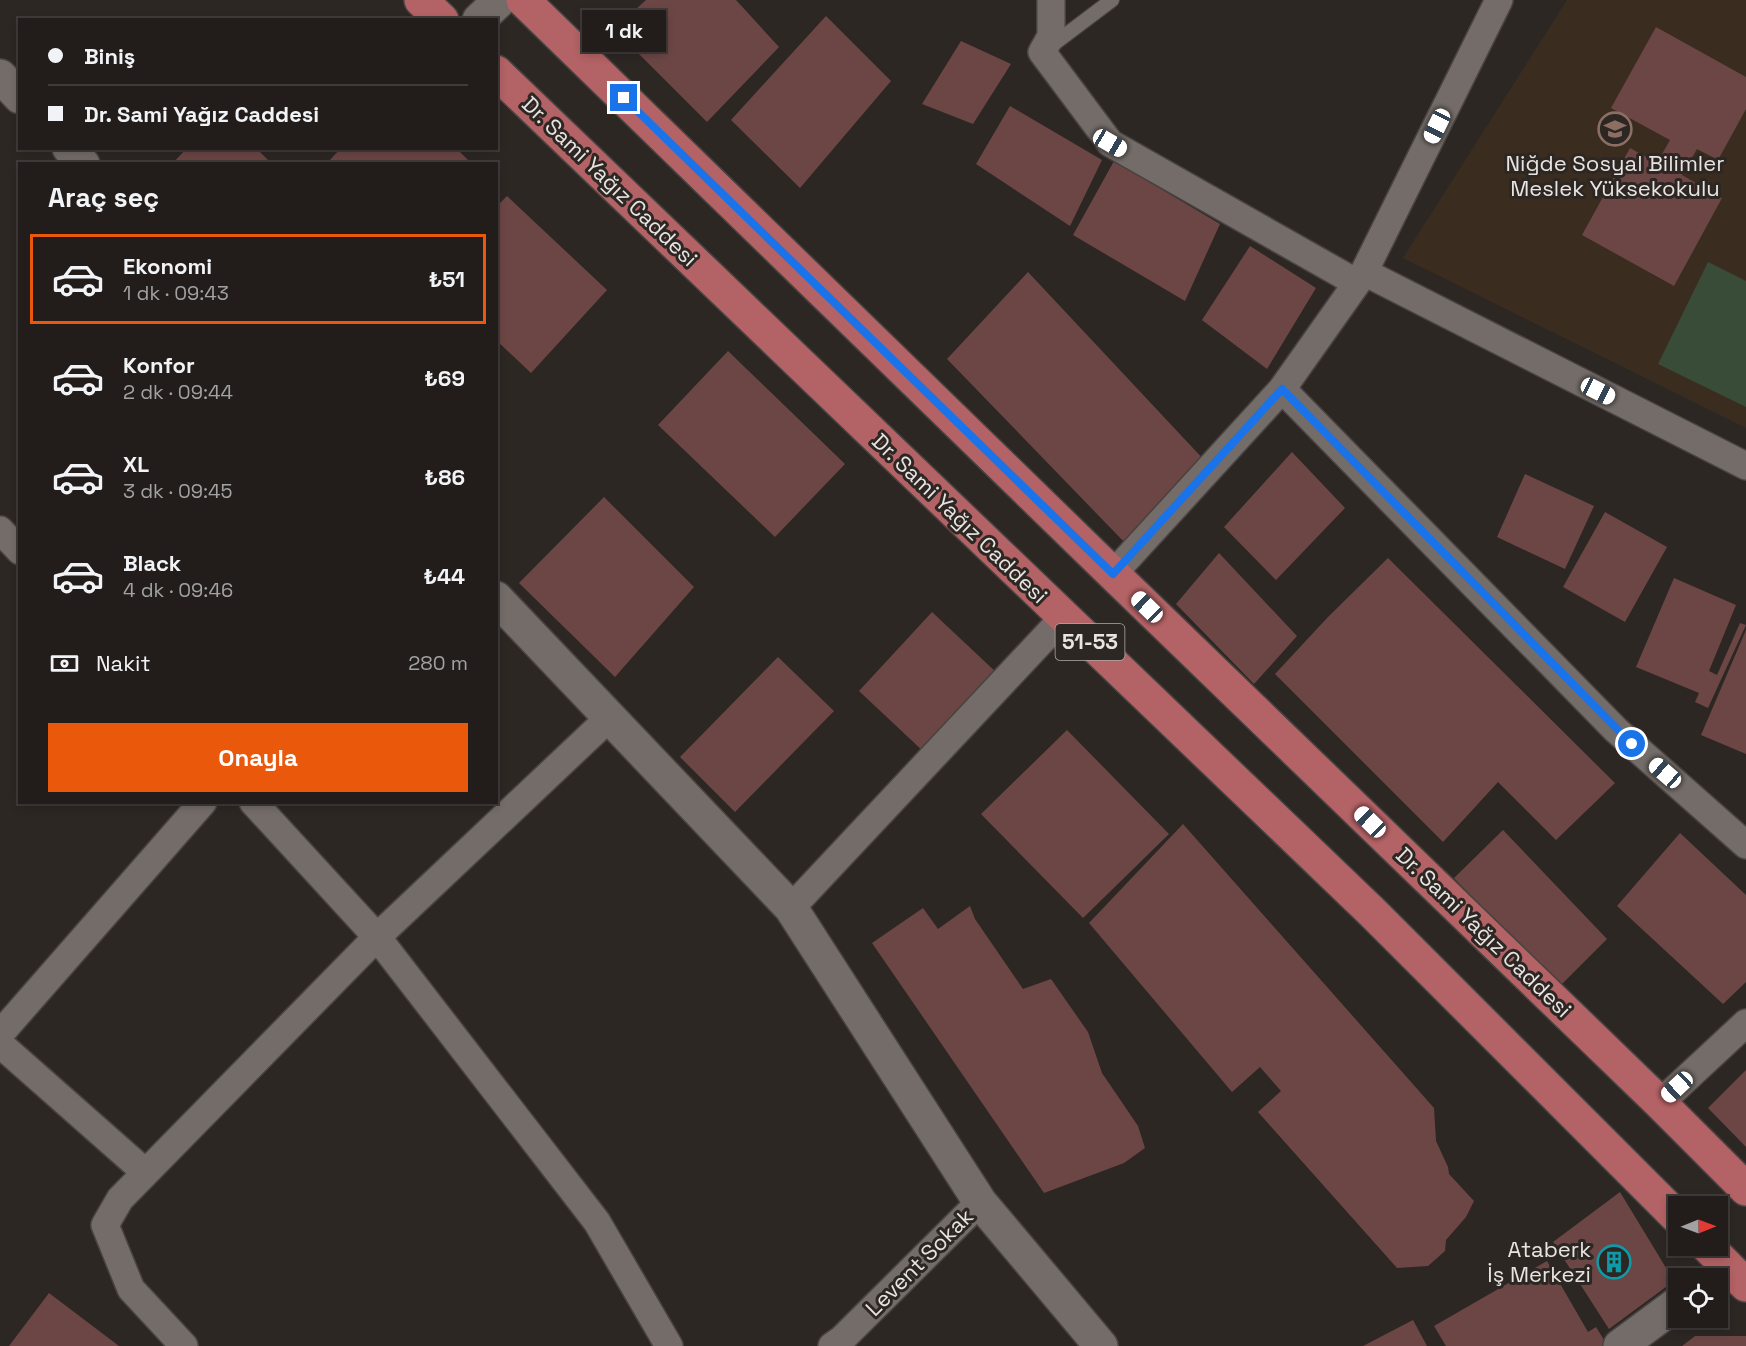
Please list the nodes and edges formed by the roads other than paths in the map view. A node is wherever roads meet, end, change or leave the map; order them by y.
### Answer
1 (421, 0) edge
2 (500, 0) edge
3 (523, 0) edge
4 (1052, 0) edge
5 (1112, 0) edge
6 (1499, 0) edge
7 (439, 18) edge
8 (481, 18) edge
9 (1042, 52) junction
10 (498, 74) edge
11 (0, 76) edge
12 (18, 95) edge
13 (71, 150) edge
14 (81, 162) edge
15 (1360, 278) junction
16 (1282, 389) junction
17 (1746, 466) edge
18 (0, 530) edge
19 (18, 549) edge
20 (1113, 574) junction
21 (498, 600) edge
22 (1064, 617) junction
23 (610, 717) junction
24 (201, 804) edge
25 (255, 804) edge
26 (1746, 845) edge
27 (791, 908) junction
28 (377, 937) junction
29 (1746, 1023) edge
30 (0, 1034) edge
31 (0, 1044) edge
32 (1660, 1102) junction
33 (145, 1172) junction
34 (1746, 1189) edge
35 (980, 1202) junction
36 (1668, 1208) edge
37 (1668, 1310) edge
38 (184, 1346) edge
39 (669, 1346) edge
40 (832, 1346) edge
41 (1101, 1346) edge
42 (1620, 1346) edge

1 - 7 main road
2 - 8 street
3 - 20 main road, Dr. Sami Yağız Caddesi / 51-53
4 - 9 street
5 - 9 lane
6 - 15 street
9 - 15 street
10 - 22 main road, Dr. Sami Yağız Caddesi / 51-53
11 - 12 street
13 - 14 street
15 - 16 street
15 - 17 street
16 - 20 street
16 - 26 street
18 - 19 street
20 - 32 main road, Dr. Sami Yağız Caddesi / 51-53
21 - 23 street
22 - 27 street
22 - 36 main road, Dr. Sami Yağız Caddesi / 51-53
23 - 27 street
23 - 28 street
24 - 30 street
25 - 28 street
27 - 35 street
28 - 33 street
28 - 39 street
29 - 32 street
31 - 33 street
32 - 34 main road, Dr. Sami Yağız Caddesi / 51-53
33 - 38 street
35 - 40 street, Levent Sokak
35 - 41 street
37 - 42 street

